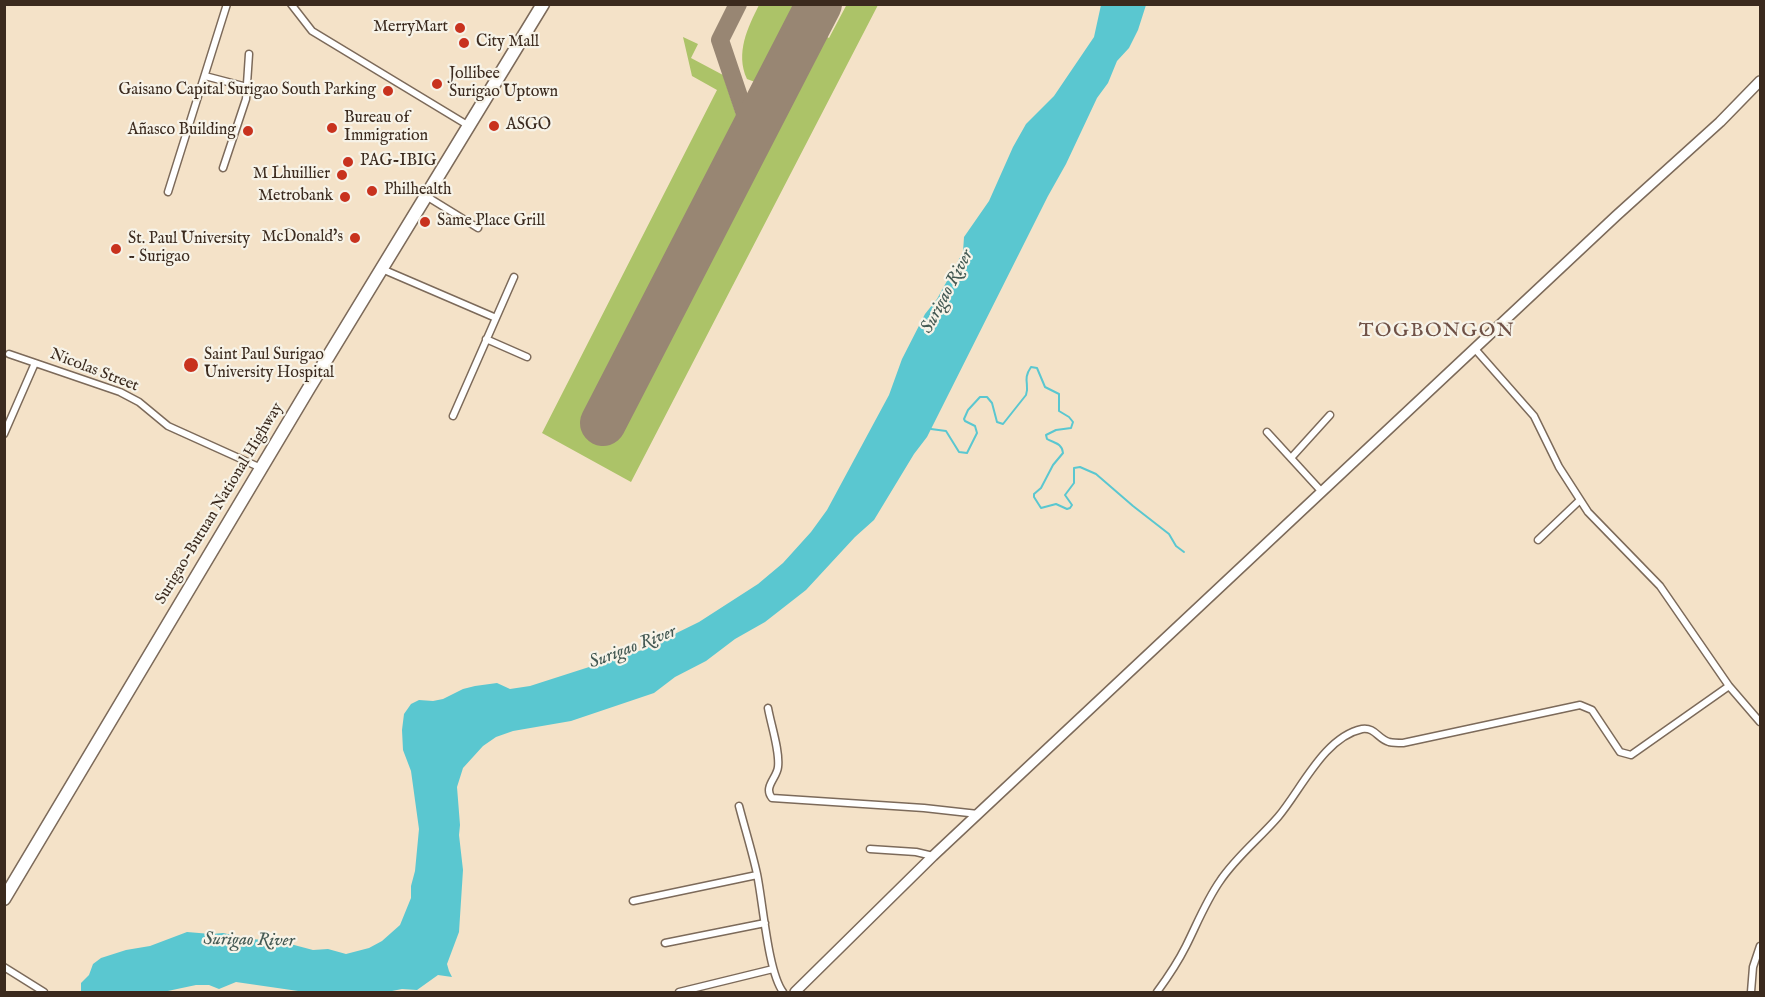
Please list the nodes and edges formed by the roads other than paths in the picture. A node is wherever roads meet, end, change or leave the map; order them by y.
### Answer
1 (227, 4) edge
2 (291, 4) edge
3 (543, 4) edge
4 (249, 54) dead end
5 (205, 76) junction
6 (1761, 81) edge
7 (248, 87) junction
8 (469, 126) junction
9 (223, 168) dead end
10 (168, 192) dead end
11 (426, 196) junction
12 (478, 228) dead end
13 (382, 269) junction
14 (514, 277) dead end
15 (496, 318) junction
16 (486, 339) junction
17 (1475, 349) junction
18 (9, 354) dead end
19 (527, 357) dead end
20 (35, 363) junction
21 (1330, 415) dead end
22 (453, 417) dead end
23 (1267, 432) dead end
24 (4, 434) edge
25 (1291, 458) junction
26 (261, 468) junction
27 (1322, 492) junction
28 (1580, 500) junction
29 (1538, 540) dead end
30 (1729, 686) junction
31 (768, 708) dead end
32 (1761, 722) edge
33 (739, 806) dead end
34 (979, 814) junction
35 (870, 849) dead end
36 (933, 856) junction
37 (757, 875) junction
38 (4, 899) edge
39 (633, 901) dead end
40 (765, 923) junction
41 (665, 943) dead end
42 (1761, 946) edge
43 (4, 967) edge
44 (773, 969) junction
45 (44, 993) edge
46 (679, 993) edge
47 (783, 993) edge
48 (795, 993) edge
49 (1157, 993) edge
50 (1750, 993) edge

1 - 5 street
2 - 8 street
3 - 8 highway, Surigao-Butuan National Highway
4 - 7 street
5 - 7 street
5 - 10 street
6 - 17 street
7 - 9 street
8 - 11 highway, Surigao-Butuan National Highway
11 - 12 street
11 - 13 highway, Surigao-Butuan National Highway
13 - 15 street
13 - 26 highway, Surigao-Butuan National Highway
14 - 15 street
15 - 16 street
16 - 19 street
16 - 22 street
17 - 27 street
17 - 28 street
18 - 20 street, Nicolas Street
20 - 24 street
20 - 26 street, Nicolas Street
21 - 25 street
23 - 25 street
25 - 27 street
26 - 38 highway, Surigao-Butuan National Highway
27 - 34 street
28 - 29 street
28 - 30 street
30 - 32 street
30 - 49 street
31 - 34 street
33 - 37 street
34 - 36 street
35 - 36 street
36 - 48 street
37 - 39 street
37 - 40 street
40 - 41 street
40 - 44 street
42 - 50 street
43 - 45 street
44 - 46 street
44 - 47 street

